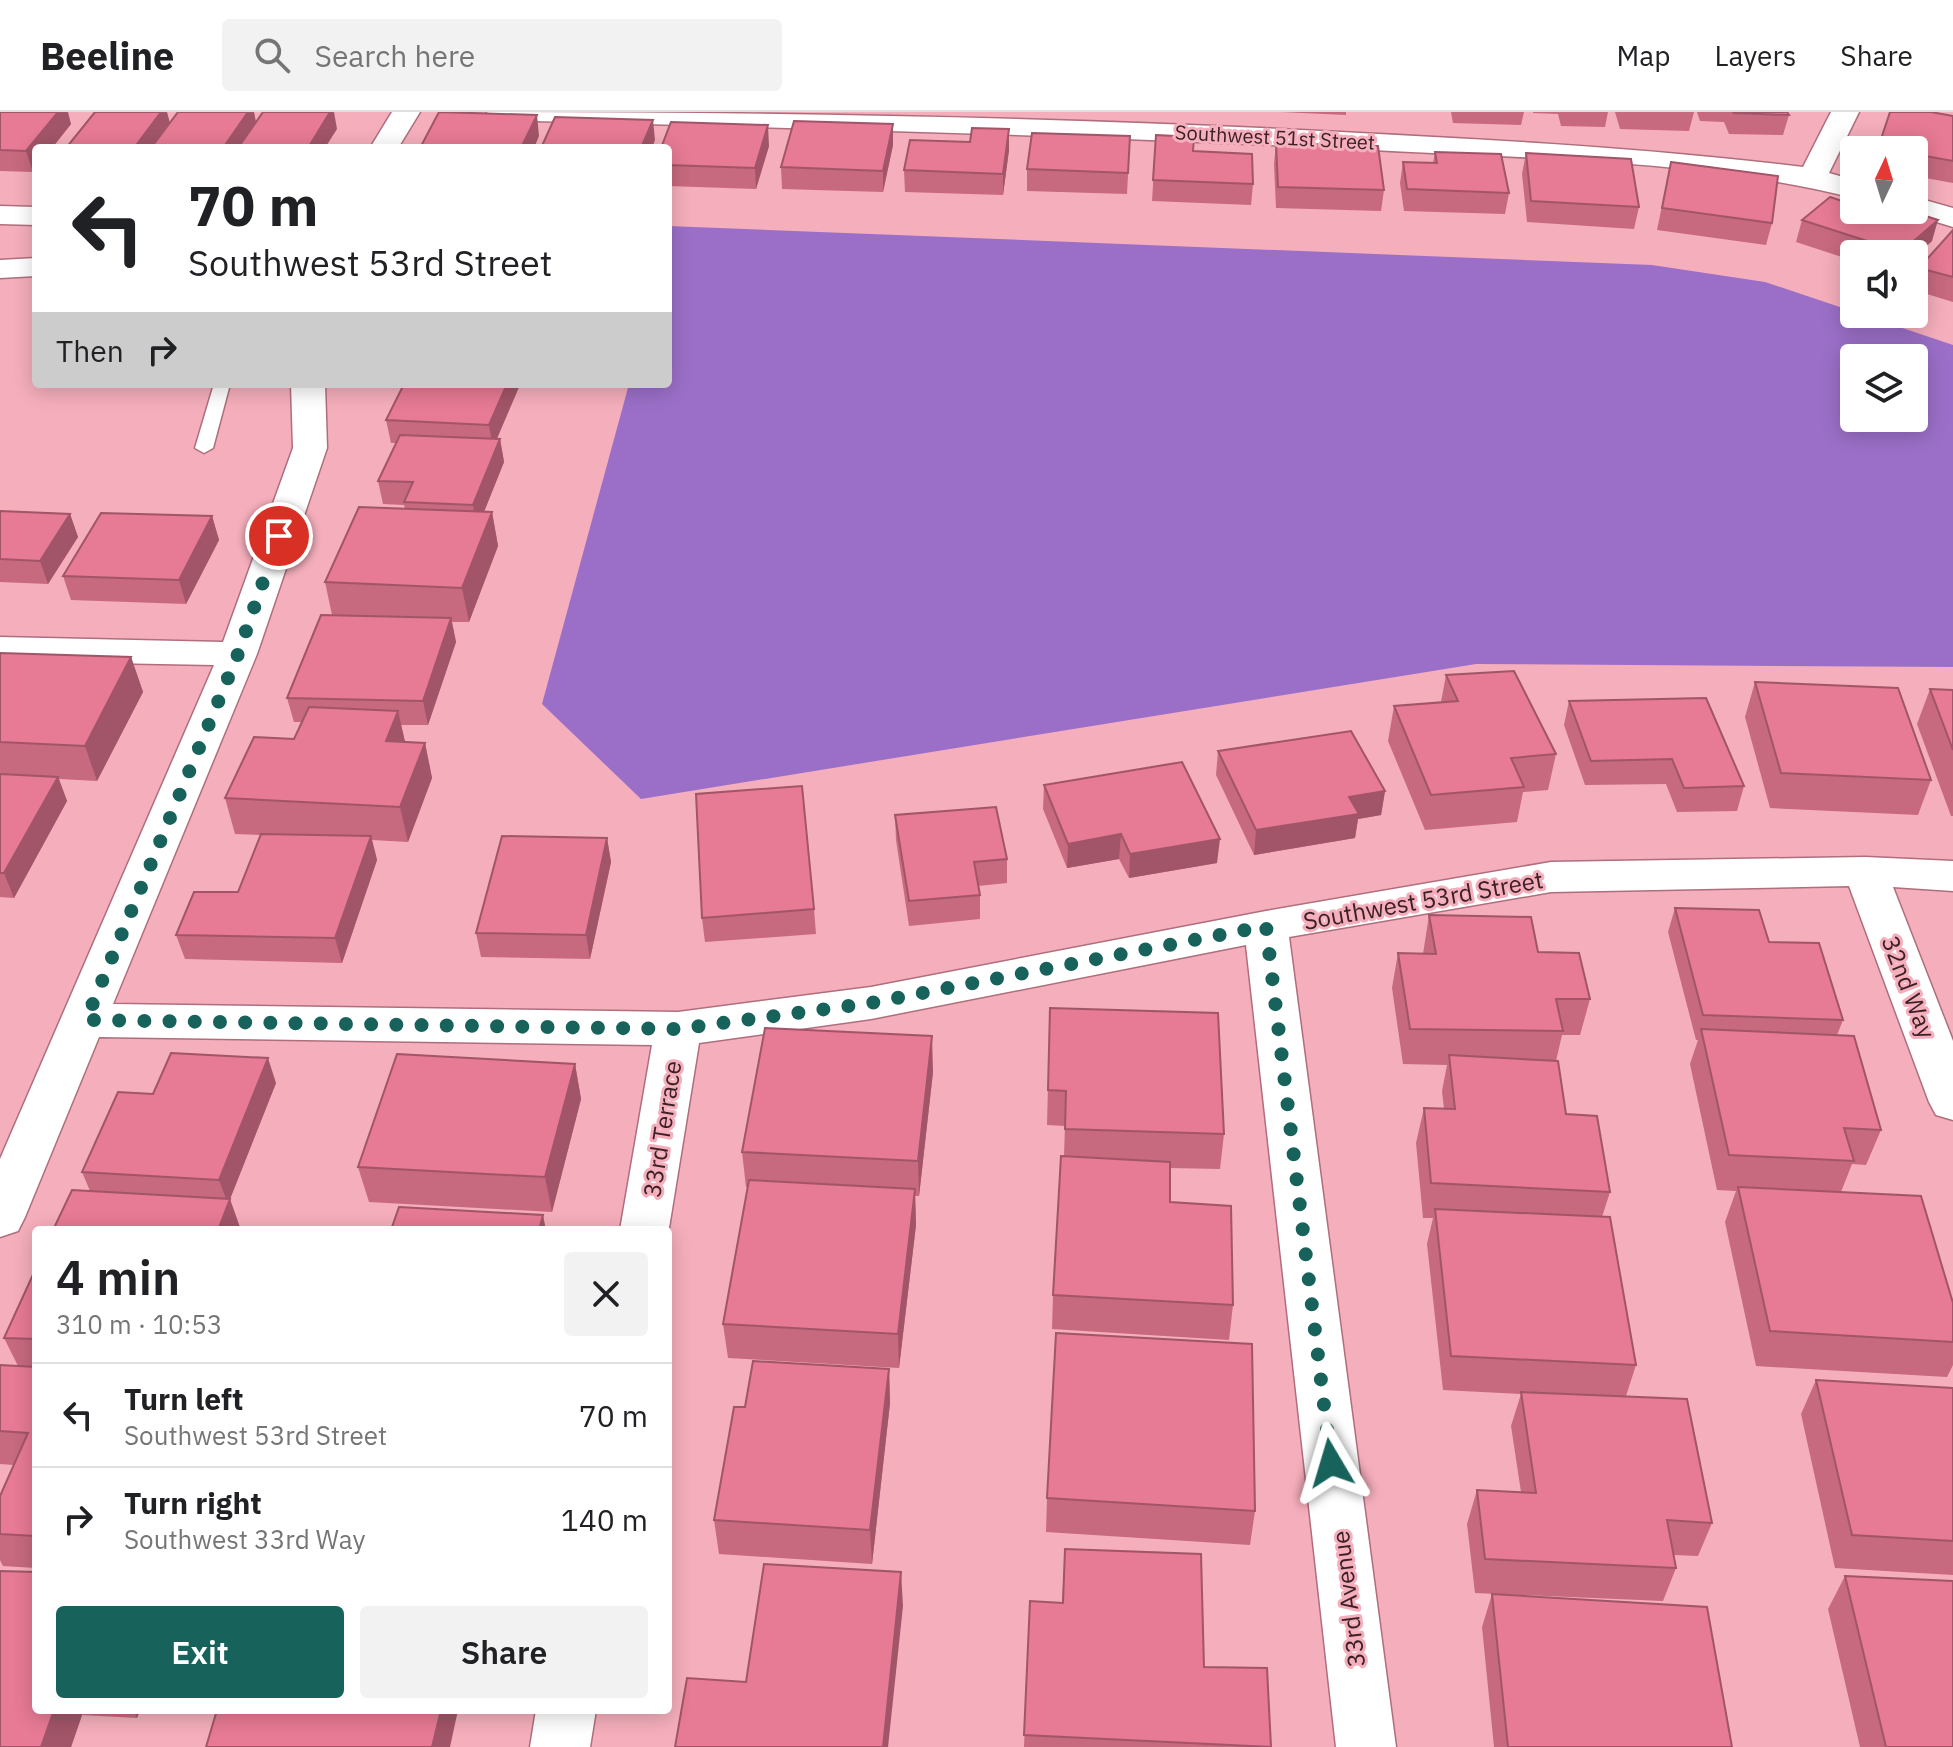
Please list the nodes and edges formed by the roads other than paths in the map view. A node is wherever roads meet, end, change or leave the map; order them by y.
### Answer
1 (406, 112) edge
2 (501, 112) edge
3 (1412, 112) edge
4 (1845, 112) edge
5 (386, 144) edge
6 (1413, 144) junction
7 (1812, 177) junction
8 (1840, 185) edge
9 (1928, 210) edge
10 (0, 215) edge
11 (32, 216) edge
12 (1953, 218) edge
13 (32, 267) edge
14 (0, 269) edge
15 (221, 388) edge
16 (308, 388) edge
17 (204, 448) dead end
18 (0, 649) edge
19 (238, 654) junction
20 (1865, 871) junction
21 (1953, 876) edge
22 (1266, 926) junction
23 (86, 1020) junction
24 (678, 1029) junction
25 (1953, 1102) edge
26 (0, 1217) edge
27 (646, 1226) edge
28 (565, 1714) edge
29 (560, 1747) edge
30 (1366, 1747) edge

1 - 5 street
2 - 6 street, Southwest 51st Street
3 - 6 street
4 - 7 street
6 - 7 street, Southwest 51st Street
7 - 8 street, Southwest 51st Street
9 - 12 street
10 - 11 street
13 - 14 street
15 - 17 lane
16 - 19 street
18 - 19 street
19 - 23 street
20 - 21 street, Southwest 53rd Street
20 - 22 street, Southwest 53rd Street
20 - 25 street, 32nd Way
22 - 24 street, Southwest 53rd Street
22 - 30 street, 33rd Avenue
23 - 24 street, Southwest 53rd Street
23 - 26 street
24 - 27 street, 33rd Terrace
28 - 29 street

